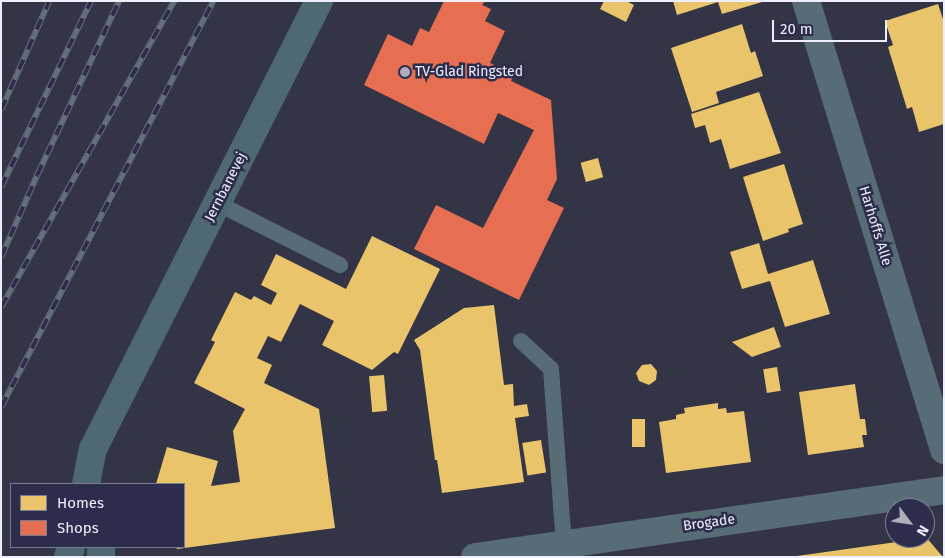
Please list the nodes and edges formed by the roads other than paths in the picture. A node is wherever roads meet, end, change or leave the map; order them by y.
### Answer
1 (319, 1) edge
2 (806, 1) edge
3 (217, 203) junction
4 (340, 266) dead end
5 (521, 341) dead end
6 (133, 372) junction
7 (944, 450) edge
8 (86, 483) edge
9 (104, 483) edge
10 (944, 490) edge
11 (564, 544) junction
12 (475, 557) edge

1 - 3 main road, Jernbanevej
2 - 7 street, Harhoffs Alle
3 - 4 lane
3 - 6 main road, Jernbanevej
5 - 11 lane
6 - 8 main road, Jernbanevej
6 - 9 main road, Jernbanevej
10 - 11 street, Brogade
11 - 12 street, Brogade

